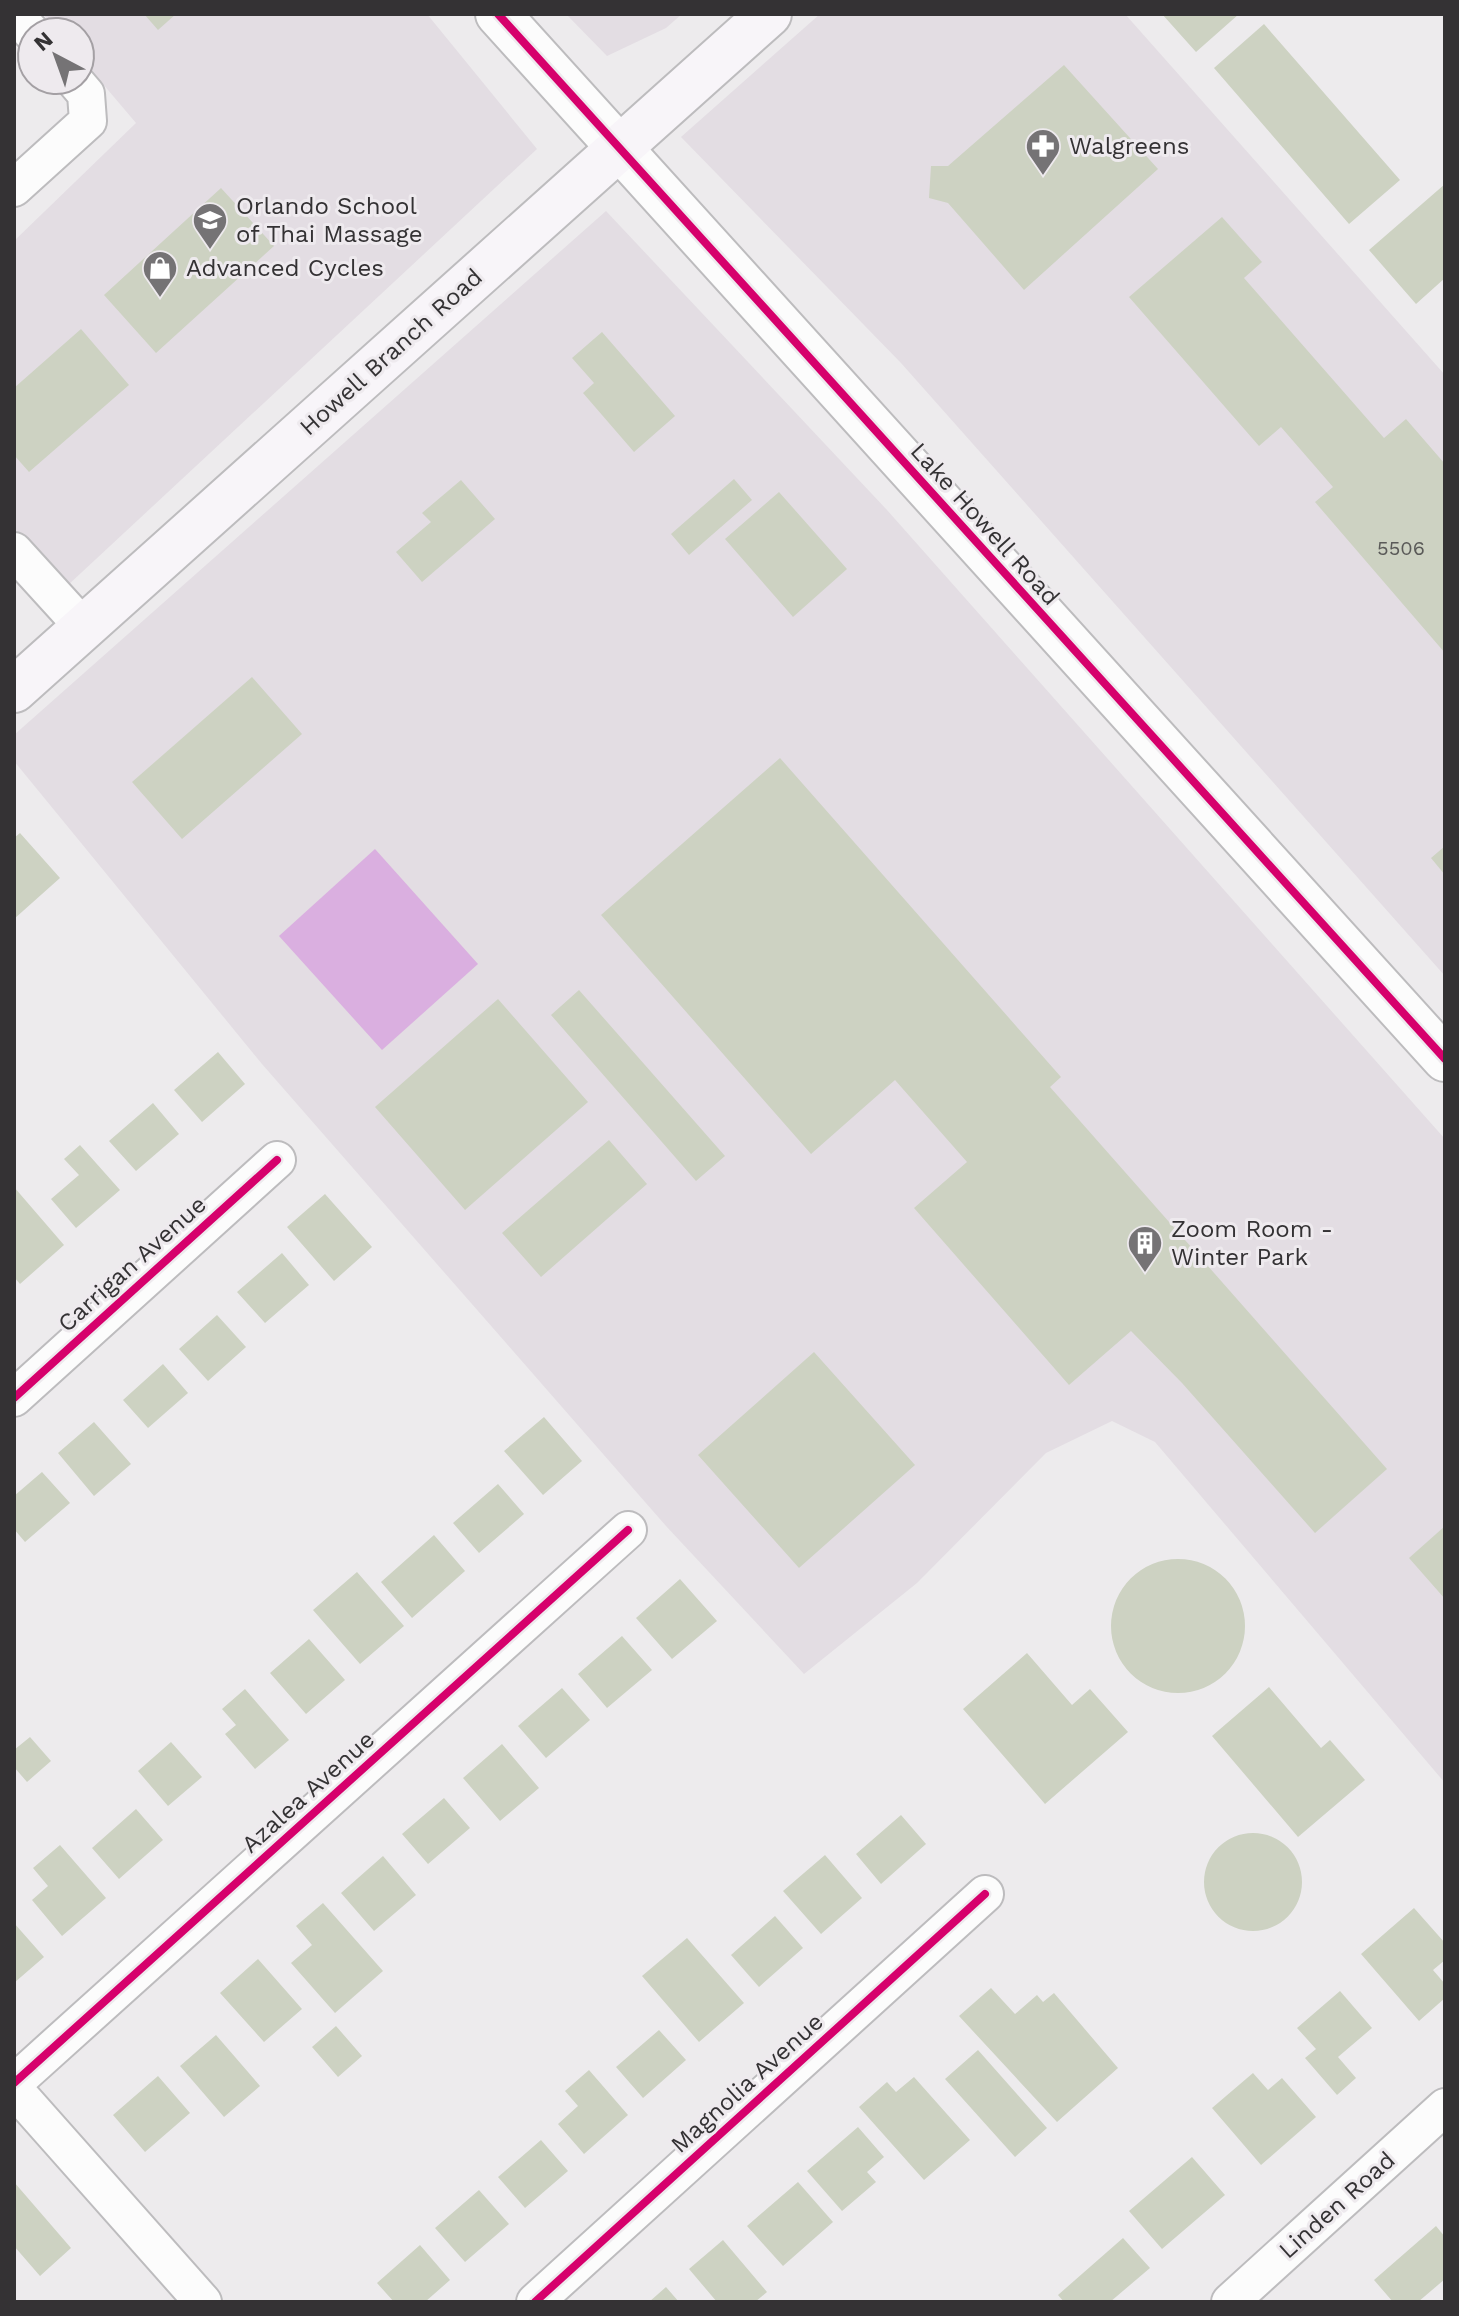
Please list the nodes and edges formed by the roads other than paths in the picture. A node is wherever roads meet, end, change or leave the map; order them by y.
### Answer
1 (498, 14) edge
2 (769, 14) edge
3 (86, 96) edge
4 (617, 148) junction
5 (14, 188) edge
6 (14, 551) edge
7 (85, 629) junction
8 (14, 690) edge
9 (1445, 1059) edge
10 (277, 1160) dead end
11 (14, 1398) edge
12 (628, 1530) dead end
13 (985, 1894) dead end
14 (14, 2083) edge
15 (14, 2089) edge
16 (1445, 2107) edge
17 (203, 2302) edge
18 (535, 2302) edge
19 (1230, 2302) edge

1 - 4 street, Lake Howell Road
2 - 4 main road, Howell Branch Road
3 - 5 street
4 - 7 main road, Howell Branch Road
4 - 9 street, Lake Howell Road
6 - 7 street
7 - 8 main road, Howell Branch Road
10 - 11 street, Carrigan Avenue
12 - 14 street, Azalea Avenue
13 - 18 street, Magnolia Avenue
15 - 17 street
16 - 19 street, Linden Road

